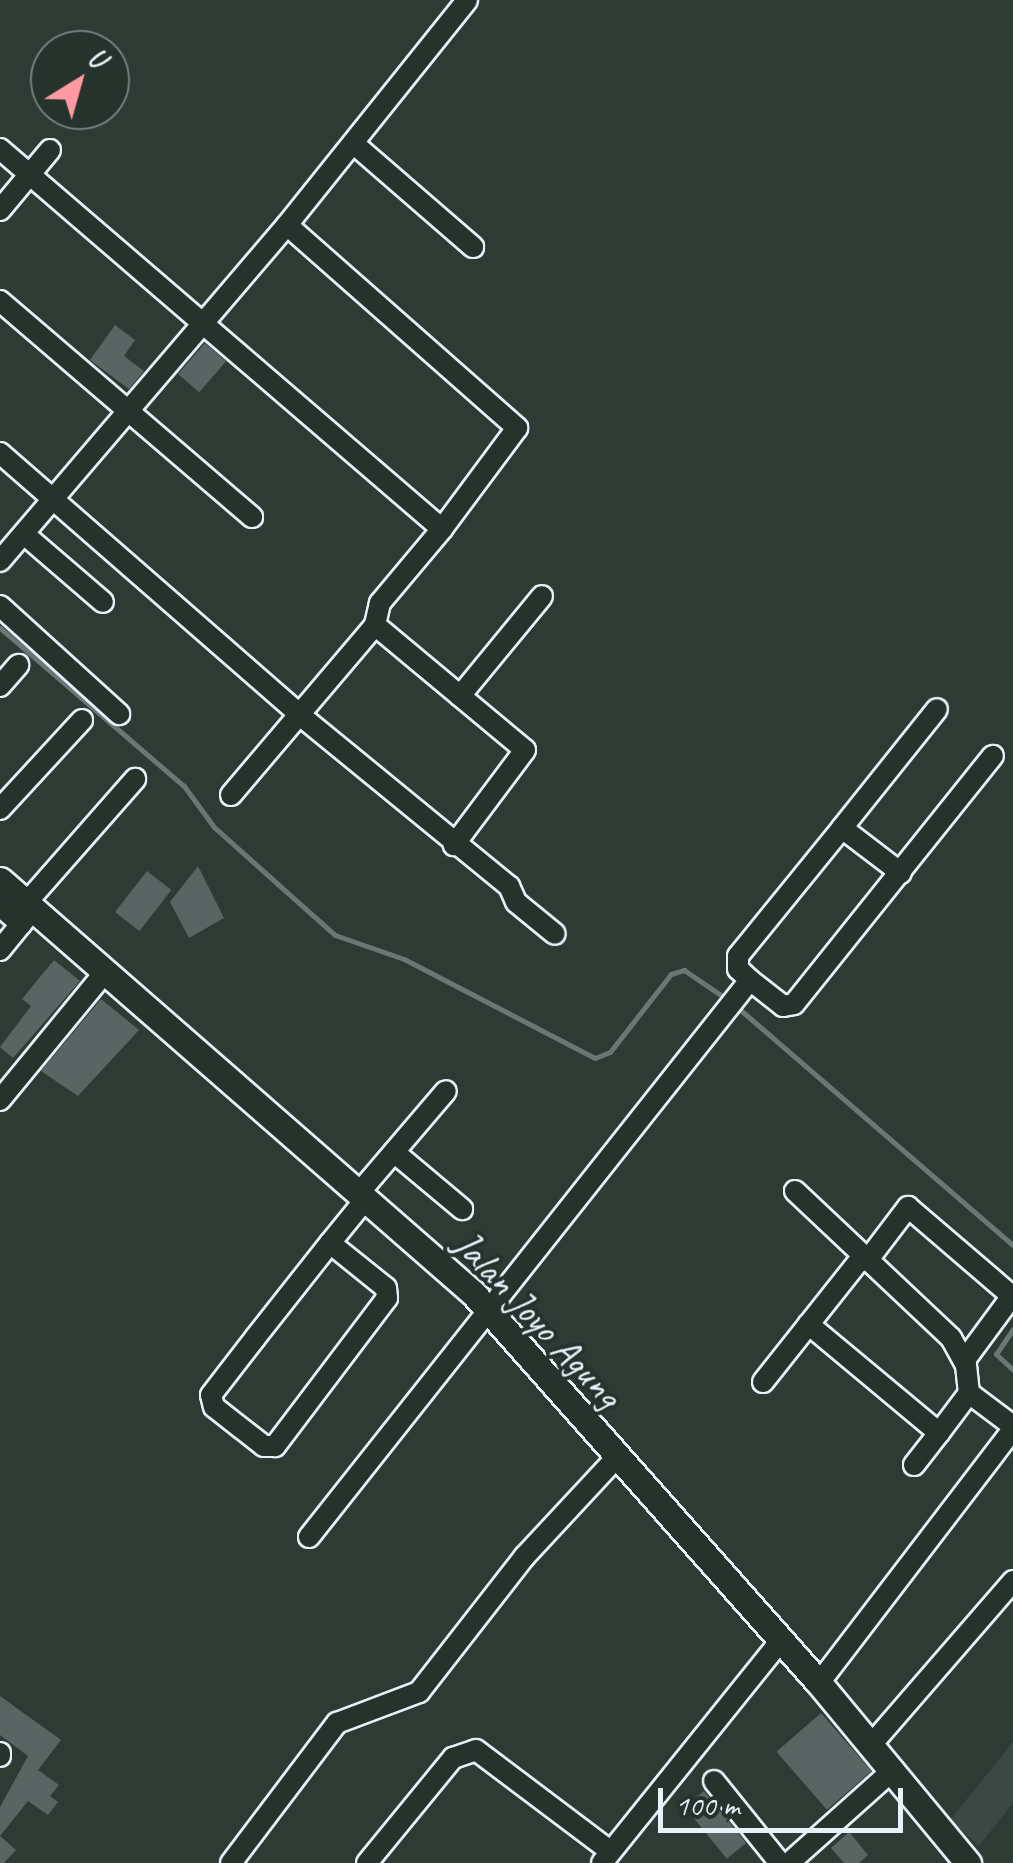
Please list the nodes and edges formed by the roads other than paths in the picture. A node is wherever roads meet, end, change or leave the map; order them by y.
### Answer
1 (467, 0) edge
2 (353, 143) junction
3 (0, 149) edge
4 (50, 150) dead end
5 (30, 175) junction
6 (0, 210) edge
7 (286, 225) junction
8 (473, 247) dead end
9 (0, 301) edge
10 (202, 324) junction
11 (128, 412) junction
12 (0, 453) edge
13 (53, 500) junction
14 (252, 517) dead end
15 (442, 529) junction
16 (24, 534) junction
17 (0, 561) edge
18 (542, 596) dead end
19 (103, 602) dead end
20 (0, 606) edge
21 (376, 625) junction
22 (18, 666) dead end
23 (0, 686) edge
24 (460, 696) junction
25 (937, 709) dead end
26 (120, 714) dead end
27 (300, 716) junction
28 (82, 720) dead end
29 (993, 756) dead end
30 (134, 780) dead end
31 (231, 794) dead end
32 (0, 809) edge
33 (842, 828) junction
34 (454, 845) junction
35 (901, 873) junction
36 (0, 880) edge
37 (0, 906) edge
38 (27, 912) junction
39 (555, 934) dead end
40 (0, 950) edge
41 (106, 971) junction
42 (738, 996) junction
43 (446, 1091) dead end
44 (0, 1100) edge
45 (394, 1152) junction
46 (795, 1190) dead end
47 (362, 1197) junction
48 (462, 1209) dead end
49 (330, 1243) junction
50 (865, 1259) junction
51 (488, 1308) junction
52 (808, 1324) junction
53 (964, 1361) junction
54 (763, 1382) dead end
55 (969, 1392) junction
56 (1013, 1427) edge
57 (938, 1432) junction
58 (616, 1459) junction
59 (914, 1465) dead end
60 (309, 1537) dead end
61 (1013, 1582) edge
62 (781, 1640) junction
63 (819, 1683) junction
64 (871, 1745) junction
65 (893, 1770) junction
66 (714, 1780) dead end
67 (606, 1857) edge
68 (230, 1863) edge
69 (367, 1863) edge
70 (780, 1863) edge
71 (789, 1863) edge
72 (968, 1863) edge

1 - 2 street
2 - 7 street
2 - 8 street
3 - 5 street
4 - 5 street
5 - 6 street
5 - 10 street
7 - 10 street
7 - 15 street
9 - 11 street
10 - 11 street
10 - 15 street
11 - 13 street
11 - 14 street
12 - 13 street
13 - 16 street
13 - 27 street
15 - 21 street
16 - 17 street
16 - 19 street
18 - 24 street
20 - 26 street
21 - 24 street
21 - 27 street
22 - 23 street
24 - 34 street
25 - 33 street
27 - 31 street
27 - 34 street
28 - 32 street
29 - 35 street
30 - 38 street
33 - 35 street
33 - 42 street
34 - 39 street
35 - 42 street
36 - 38 main road, Jalan Joyo Agung
37 - 38 street
38 - 40 street
38 - 41 main road, Jalan Joyo Agung
41 - 44 street
41 - 47 main road, Jalan Joyo Agung
42 - 51 street
43 - 45 street
45 - 47 street
45 - 48 street
46 - 50 street
47 - 49 street
47 - 51 main road, Jalan Joyo Agung
49 - 49 street
50 - 52 street
50 - 53 street
50 - 53 street
51 - 58 main road, Jalan Joyo Agung
51 - 60 street
52 - 54 street
52 - 57 street
53 - 55 street
55 - 56 street
55 - 57 street
56 - 63 street
57 - 59 street
58 - 62 main road, Jalan Joyo Agung
58 - 68 street
61 - 64 street
62 - 63 main road, Jalan Joyo Agung
62 - 67 street
63 - 64 main road, Jalan Joyo Agung
64 - 65 main road, Jalan Joyo Agung
65 - 71 street
65 - 72 main road, Jalan Joyo Agung
66 - 70 street
67 - 69 street

